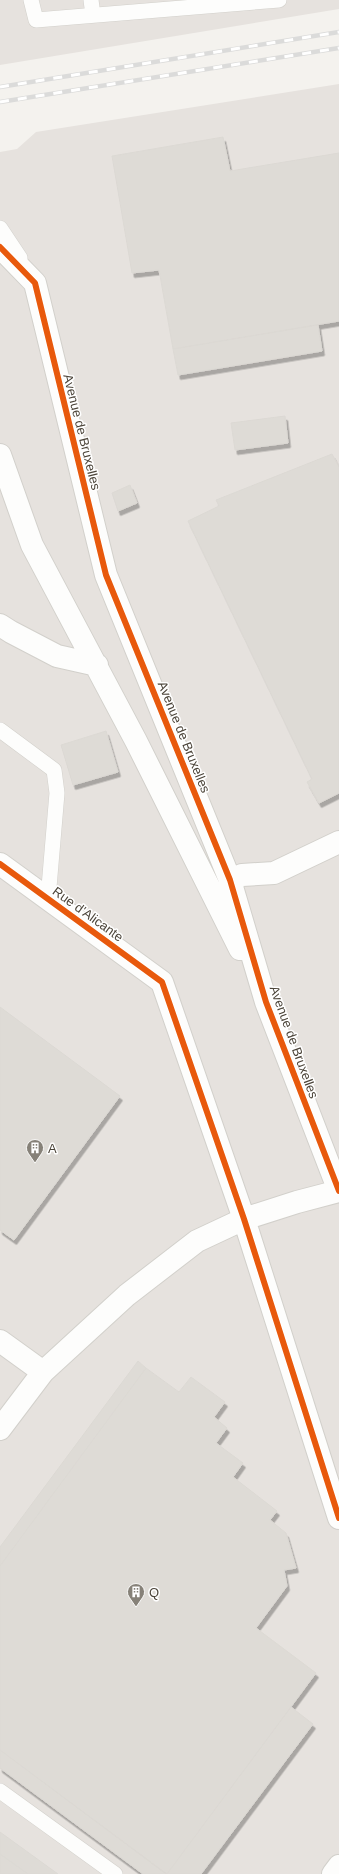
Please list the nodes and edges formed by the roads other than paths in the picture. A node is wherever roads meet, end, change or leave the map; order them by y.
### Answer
1 (31, 0) edge
2 (91, 0) edge
3 (279, 0) edge
4 (93, 15) junction
5 (0, 228) edge
6 (0, 247) edge
7 (35, 283) junction
8 (0, 455) edge
9 (0, 624) edge
10 (96, 665) junction
11 (0, 730) edge
12 (339, 842) edge
13 (0, 864) edge
14 (230, 880) junction
15 (48, 899) junction
16 (266, 1002) junction
17 (339, 1191) edge
18 (244, 1219) junction
19 (0, 1341) edge
20 (43, 1372) junction
21 (0, 1429) edge
22 (339, 1518) edge
23 (0, 1790) edge
24 (339, 1866) edge
25 (115, 1874) edge
26 (333, 1874) edge

1 - 4 lane
2 - 4 lane
3 - 4 lane
5 - 7 lane
6 - 7 street
7 - 14 street, Avenue de Bruxelles
8 - 10 street
9 - 10 street
10 - 16 street
11 - 15 lane
12 - 14 street
13 - 15 street, Rue d'Alicante
14 - 16 street, Avenue de Bruxelles
15 - 18 street, Rue d'Alicante
16 - 17 street, Avenue de Bruxelles
17 - 18 street
18 - 20 street
18 - 22 street
19 - 20 street
20 - 21 street
23 - 25 lane
24 - 26 street

